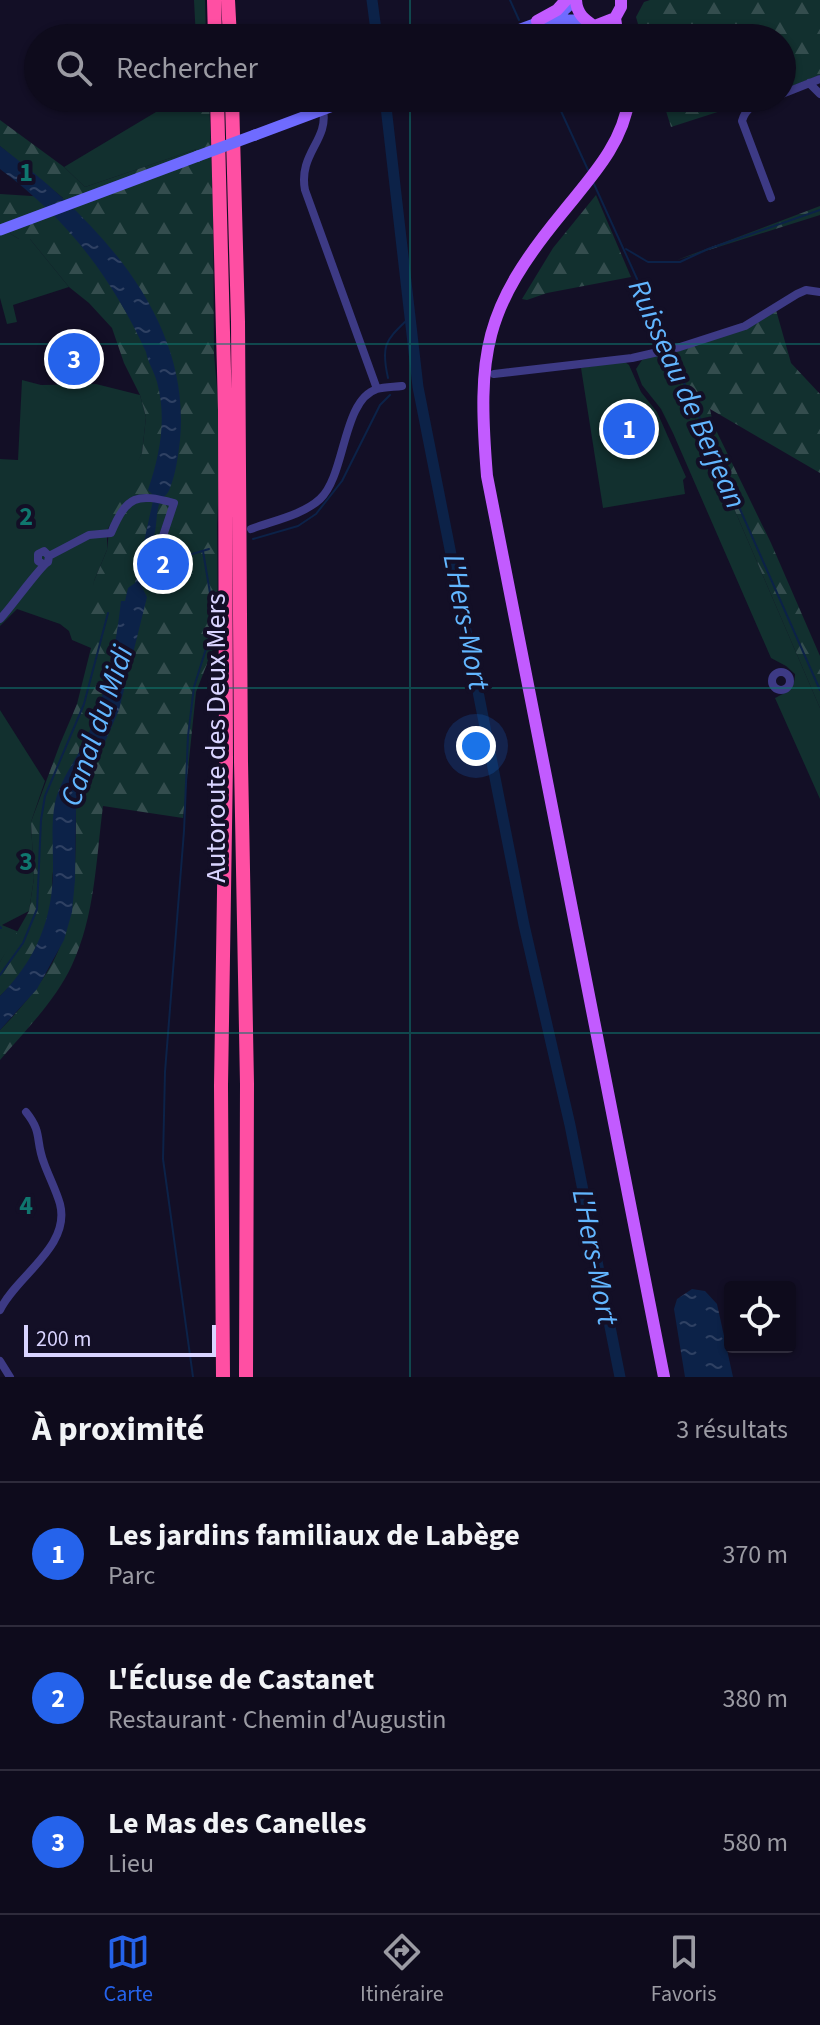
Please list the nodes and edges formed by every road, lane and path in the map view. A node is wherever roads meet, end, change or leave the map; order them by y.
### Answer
1 (214, 0) edge
2 (228, 0) edge
3 (566, 0) edge
4 (575, 0) edge
5 (621, 6) edge
6 (584, 20) junction
7 (537, 21) junction
8 (215, 24) edge
9 (229, 24) edge
10 (530, 24) edge
11 (557, 24) edge
12 (594, 24) edge
13 (598, 24) edge
14 (820, 79) edge
15 (809, 83) junction
16 (796, 88) edge
17 (820, 94) edge
18 (217, 112) edge
19 (232, 112) edge
20 (318, 112) edge
21 (323, 112) edge
22 (619, 112) edge
23 (626, 112) edge
24 (745, 112) edge
25 (598, 167) junction
26 (771, 198) dead end
27 (0, 230) edge
28 (820, 292) edge
29 (494, 374) dead end
30 (402, 386) dead end
31 (377, 389) junction
32 (251, 529) dead end
33 (151, 582) dead end
34 (0, 619) edge
35 (26, 1112) dead end
36 (0, 1310) edge
37 (0, 1361) edge
38 (10, 1377) edge
39 (223, 1377) edge
40 (246, 1377) edge
41 (664, 1377) edge

1 - 8 highway
2 - 9 highway
3 - 7 main road
4 - 6 main road
4 - 7 street
5 - 13 main road
6 - 11 street
6 - 12 main road
7 - 10 street
14 - 15 street
15 - 16 street
15 - 17 street
18 - 39 highway, Autoroute des Deux Mers
19 - 40 highway, Autoroute des Deux Mers
20 - 27 street, bridge
21 - 31 street
22 - 25 main road
23 - 25 main road
24 - 26 street
25 - 41 main road
28 - 29 street
30 - 31 street
31 - 32 street
33 - 34 street
35 - 36 street
37 - 38 street

